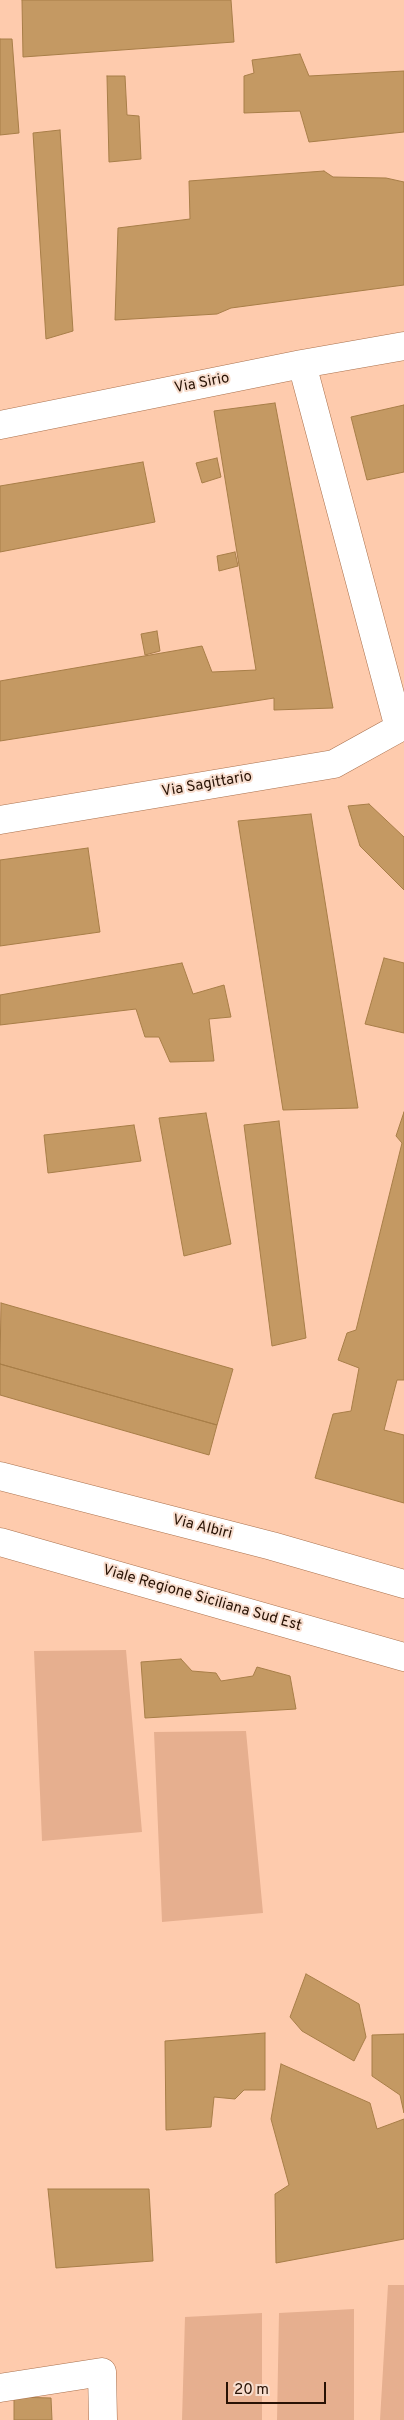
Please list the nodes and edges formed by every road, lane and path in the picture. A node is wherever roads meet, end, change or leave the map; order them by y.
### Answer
1 (404, 346) edge
2 (302, 364) junction
3 (0, 425) edge
4 (401, 725) edge
5 (0, 820) edge
6 (0, 1476) edge
7 (0, 1542) edge
8 (404, 1584) edge
9 (404, 1657) edge
10 (0, 2388) edge
11 (103, 2420) edge

1 - 2 street, Via Sirio
2 - 3 street, Via Sirio
2 - 4 street
4 - 5 street, Via Sagittario
6 - 8 street, Via Albiri
7 - 9 street, Viale Regione Siciliana Sud Est
10 - 11 street

